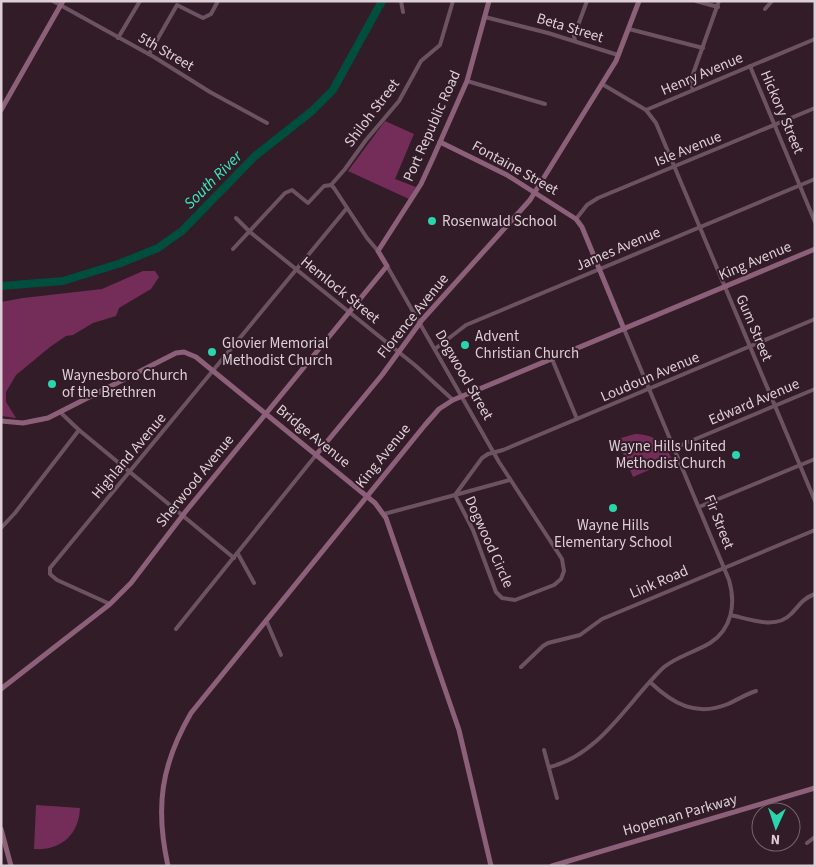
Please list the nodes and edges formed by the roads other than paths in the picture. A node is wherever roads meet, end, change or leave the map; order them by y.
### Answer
1 (54, 1) edge
2 (140, 1) edge
3 (218, 1) edge
4 (402, 1) edge
5 (453, 1) edge
6 (489, 1) edge
7 (587, 1) edge
8 (639, 1) edge
9 (696, 1) edge
10 (719, 1) edge
11 (772, 1) edge
12 (62, 3) edge
13 (718, 6) junction
14 (766, 9) dead end
15 (403, 12) dead end
16 (485, 17) junction
17 (629, 29) junction
18 (118, 38) junction
19 (815, 39) edge
20 (576, 41) junction
21 (703, 48) junction
22 (149, 54) junction
23 (618, 55) junction
24 (750, 66) junction
25 (467, 81) junction
26 (602, 84) junction
27 (693, 90) junction
28 (545, 104) dead end
29 (815, 108) edge
30 (1, 110) edge
31 (646, 110) junction
32 (266, 123) dead end
33 (775, 126) junction
34 (440, 142) junction
35 (675, 167) junction
36 (815, 179) edge
37 (331, 185) junction
38 (800, 185) junction
39 (535, 192) junction
40 (347, 208) junction
41 (236, 218) dead end
42 (576, 219) junction
43 (815, 222) edge
44 (700, 227) junction
45 (250, 232) junction
46 (233, 249) dead end
47 (815, 249) edge
48 (378, 251) junction
49 (387, 266) junction
50 (599, 268) junction
51 (296, 270) junction
52 (725, 287) junction
53 (349, 312) junction
54 (815, 319) edge
55 (420, 324) junction
56 (624, 329) junction
57 (750, 347) junction
58 (435, 349) junction
59 (399, 352) junction
60 (552, 359) junction
61 (214, 371) junction
62 (650, 389) junction
63 (815, 389) edge
64 (461, 396) junction
65 (453, 400) junction
66 (775, 406) junction
67 (60, 412) junction
68 (266, 414) junction
69 (577, 419) junction
70 (1, 421) edge
71 (79, 430) junction
72 (674, 448) junction
73 (493, 452) junction
74 (316, 455) junction
75 (815, 459) edge
76 (800, 465) junction
77 (130, 472) junction
78 (510, 480) junction
79 (455, 495) junction
80 (366, 496) junction
81 (815, 501) edge
82 (699, 507) junction
83 (384, 514) junction
84 (183, 515) junction
85 (1, 528) edge
86 (815, 530) edge
87 (238, 554) junction
88 (234, 558) junction
89 (724, 568) junction
90 (254, 583) dead end
91 (815, 594) edge
92 (110, 604) junction
93 (731, 615) junction
94 (266, 620) junction
95 (176, 629) dead end
96 (281, 655) dead end
97 (521, 667) dead end
98 (650, 682) junction
99 (1, 689) edge
100 (756, 691) dead end
101 (544, 750) dead end
102 (550, 767) junction
103 (815, 788) edge
104 (558, 798) dead end
105 (1, 829) edge
106 (814, 838) edge
107 (807, 843) dead end
108 (12, 866) edge
109 (168, 866) edge
110 (491, 866) edge
111 (552, 866) edge

1 - 12 street, 5th Street
2 - 18 street
3 - 22 street
4 - 15 street
5 - 37 street, Shiloh Street
6 - 16 street, Port Republic Road
7 - 20 street
8 - 17 street, Florence Avenue
9 - 13 street
10 - 13 street
11 - 14 street
12 - 18 street, 5th Street
12 - 30 street
13 - 21 street
16 - 20 street, Beta Street
16 - 25 street, Port Republic Road
17 - 21 street
17 - 23 street, Florence Avenue
18 - 22 street, 5th Street
19 - 24 street, Henry Avenue
20 - 23 street, Beta Street
21 - 27 street
22 - 32 street, 5th Street
23 - 26 street, Florence Avenue
24 - 27 street, Henry Avenue
24 - 33 street, Hickory Street
25 - 28 street
25 - 34 street, Port Republic Road
26 - 31 street, Henry Avenue
26 - 39 street, Florence Avenue
27 - 31 street, Henry Avenue
29 - 33 street, Isle Avenue
31 - 35 street, Gum Street
33 - 35 street, Isle Avenue
33 - 38 street, Hickory Street
34 - 39 street, Fontaine Street
34 - 48 street, Port Republic Road
35 - 42 street, Isle Avenue
35 - 44 street, Gum Street
36 - 38 street, James Avenue
37 - 40 street
37 - 45 street, Shiloh Street
38 - 43 street, Hickory Street
38 - 44 street, James Avenue
39 - 42 street, Fontaine Street
39 - 55 street, Florence Avenue
40 - 48 street, Dogwood Street
40 - 51 street, Highland Avenue
41 - 45 street, Hemlock Street
42 - 50 street, Fir Street
44 - 50 street, James Avenue
44 - 52 street, Gum Street
45 - 46 street
45 - 51 street, Hemlock Street
47 - 52 street, King Avenue
48 - 49 street, Dogwood Street
49 - 53 street, Sherwood Avenue
49 - 55 street, Dogwood Street
50 - 56 street, Fir Street
50 - 58 street, James Avenue
51 - 53 street, Hemlock Street
51 - 61 street, Highland Avenue
52 - 56 street, King Avenue
52 - 57 street, Gum Street
53 - 59 street, Hemlock Street
53 - 68 street, Sherwood Avenue
54 - 57 street, Loudoun Avenue
55 - 58 street, Dogwood Street
55 - 59 street, Florence Avenue
56 - 60 street, King Avenue
56 - 62 street, Fir Street
57 - 62 street, Loudoun Avenue
57 - 66 street, Gum Street
58 - 64 street, Dogwood Street
59 - 65 street, Hemlock Street
59 - 74 street, Florence Avenue
60 - 64 street, King Avenue
60 - 69 street
61 - 67 street, Bridge Avenue
61 - 68 street, Bridge Avenue
61 - 77 street, Highland Avenue
62 - 69 street, Loudoun Avenue
62 - 72 street, Fir Street
63 - 66 street, Edward Avenue
64 - 65 street, King Avenue
64 - 73 street, Dogwood Street
65 - 80 street, King Avenue
66 - 72 street, Edward Avenue
66 - 76 street, Gum Street
67 - 70 street, Bridge Avenue
67 - 71 street
68 - 74 street, Bridge Avenue
68 - 84 street, Sherwood Avenue
69 - 73 street, Loudoun Avenue
71 - 77 street
71 - 85 street
72 - 82 street, Fir Street
73 - 78 street, Dogwood Street
73 - 79 street
74 - 80 street, Bridge Avenue
74 - 87 street, Florence Avenue
75 - 76 street
76 - 81 street, Gum Street
76 - 82 street
77 - 84 street
77 - 92 street, Highland Avenue
78 - 79 street
78 - 79 street, Dogwood Circle
79 - 83 street
80 - 83 street, Bridge Avenue
80 - 94 street, King Avenue
82 - 89 street, Fir Street
83 - 110 street, Bridge Avenue
84 - 88 street
84 - 92 street, Sherwood Avenue
86 - 89 street, Link Road
87 - 88 street, Florence Avenue
87 - 90 street
88 - 95 street, Florence Avenue
89 - 93 street, Fir Street
89 - 97 street, Link Road
91 - 93 street
92 - 99 street, Sherwood Avenue
93 - 98 street
94 - 96 street
94 - 109 street, King Avenue
98 - 100 street
98 - 102 street
101 - 102 street
102 - 104 street
103 - 111 street, Hopeman Parkway
105 - 108 street
106 - 107 street

